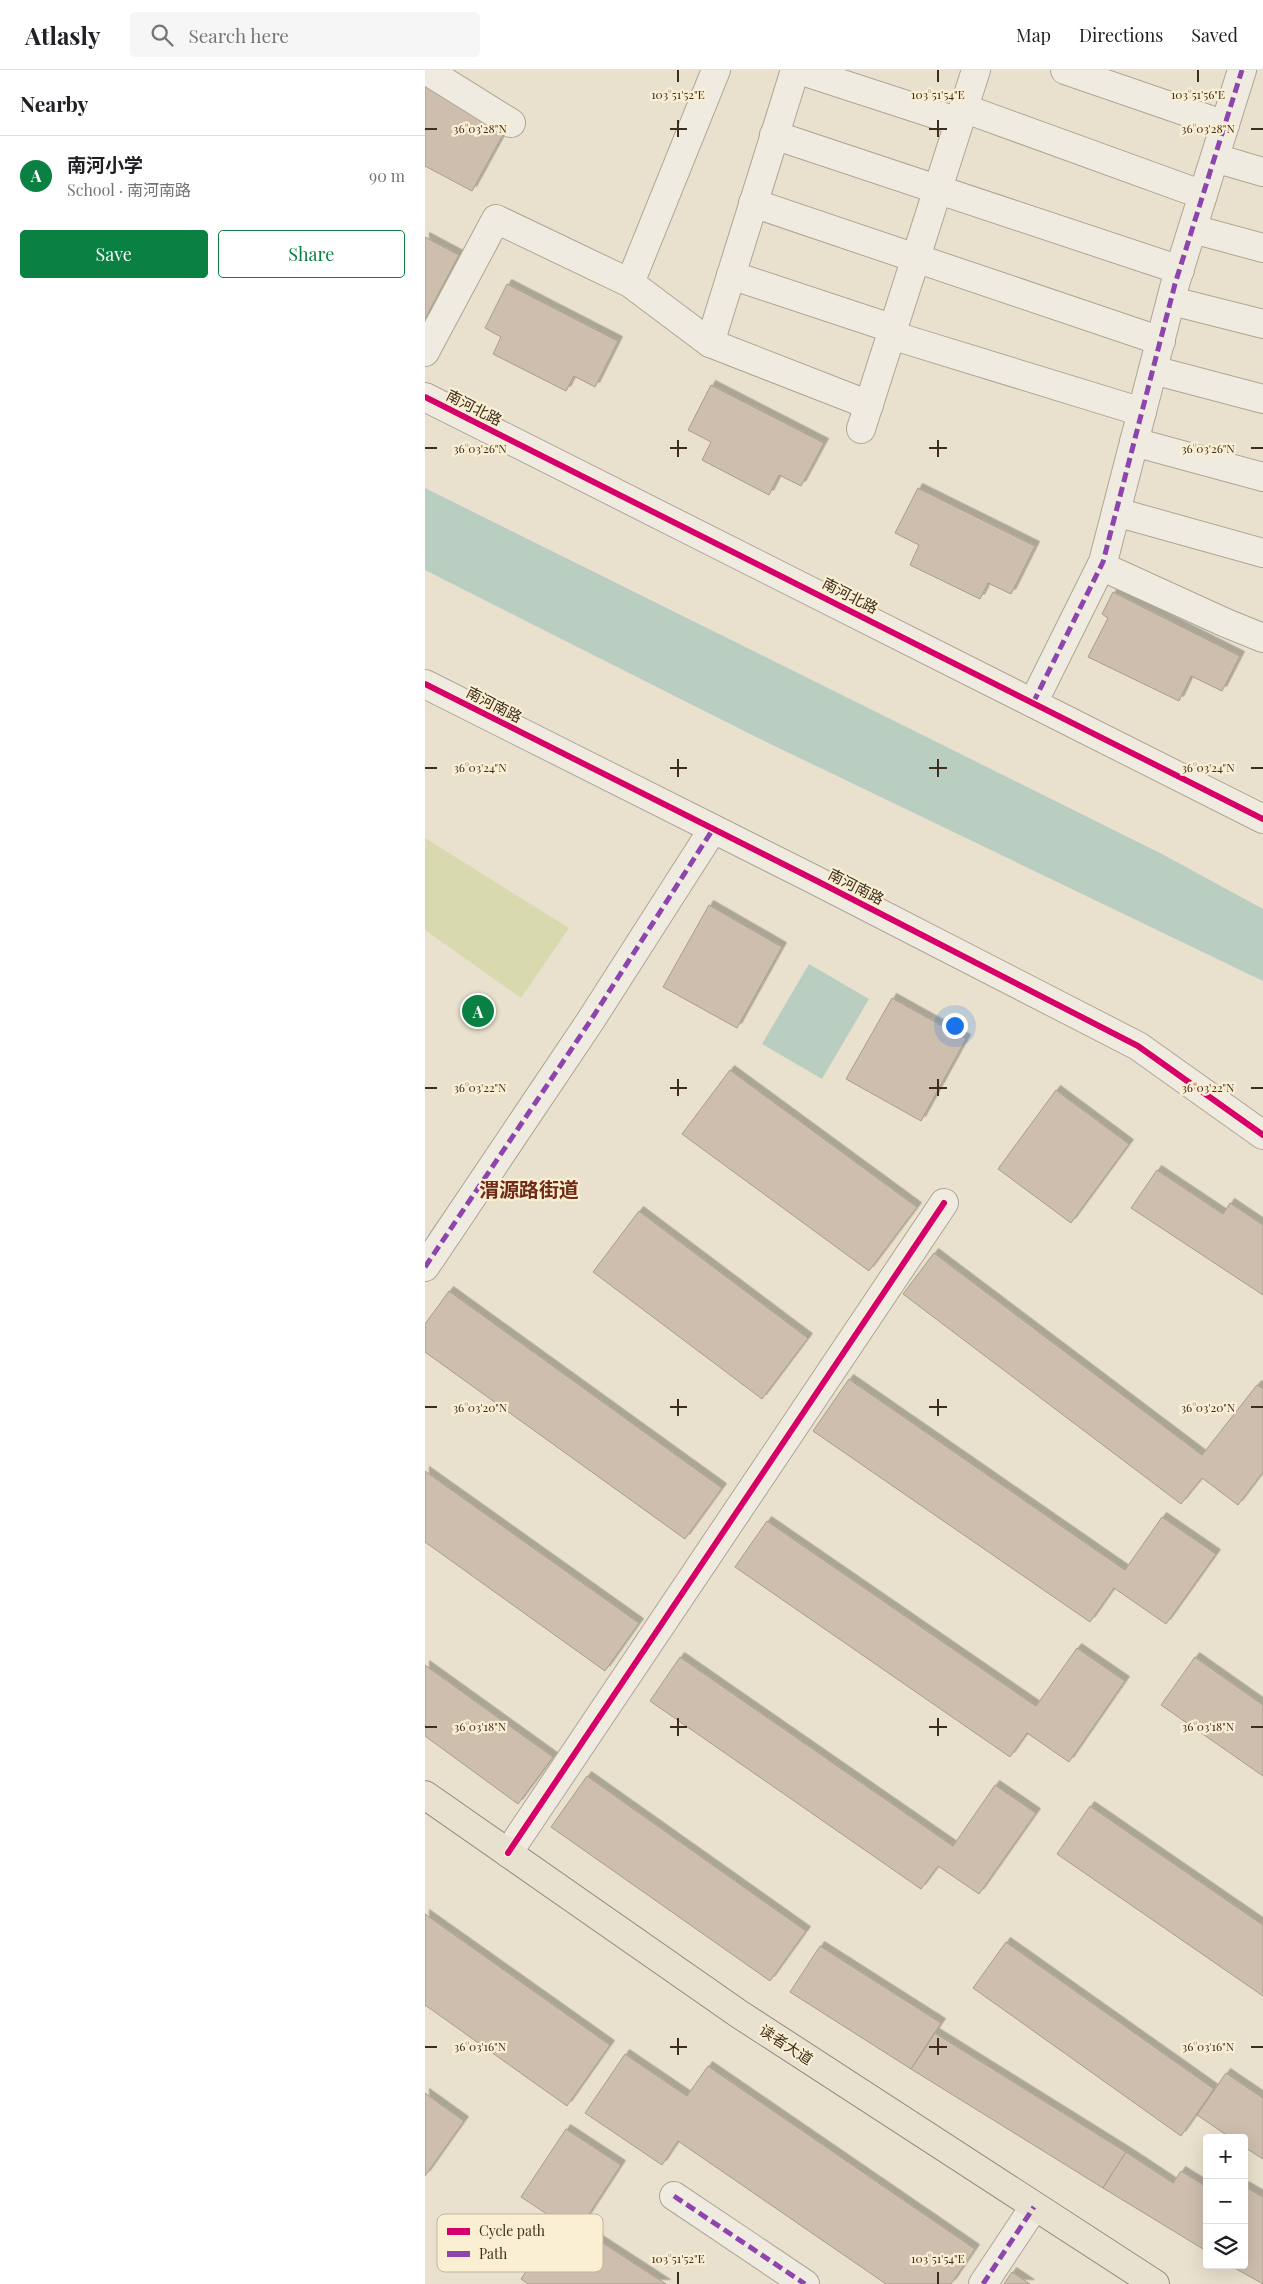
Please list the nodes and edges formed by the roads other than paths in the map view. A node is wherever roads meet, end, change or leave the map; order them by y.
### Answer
1 (426, 70) edge
2 (716, 70) edge
3 (795, 70) edge
4 (799, 70) edge
5 (976, 70) edge
6 (1065, 70) edge
7 (1242, 70) edge
8 (961, 115) junction
9 (511, 123) dead end
10 (1225, 125) junction
11 (775, 135) junction
12 (1215, 158) junction
13 (1263, 172) edge
14 (938, 188) junction
15 (1203, 195) junction
16 (753, 203) junction
17 (1193, 229) junction
18 (1263, 248) edge
19 (916, 259) junction
20 (1180, 270) junction
21 (731, 275) junction
22 (630, 283) junction
23 (1172, 301) junction
24 (1263, 324) edge
25 (892, 332) junction
26 (1161, 341) junction
27 (709, 343) junction
28 (425, 352) edge
29 (1153, 370) junction
30 (425, 397) edge
31 (1263, 399) edge
32 (1142, 412) junction
33 (1134, 442) junction
34 (1263, 477) edge
35 (1116, 512) junction
36 (1263, 553) edge
37 (1101, 566) junction
38 (1263, 638) edge
39 (425, 684) edge
40 (1033, 703) junction
41 (1263, 818) edge
42 (713, 829) junction
43 (1263, 1135) edge
44 (944, 1203) dead end
45 (425, 1267) edge
46 (425, 1795) edge
47 (508, 1853) junction
48 (675, 2196) dead end
49 (1034, 2207) junction
50 (805, 2284) edge
51 (983, 2284) edge
52 (1155, 2284) edge

1 - 9 street
2 - 22 street
3 - 11 street
4 - 8 street
5 - 8 street
6 - 10 street
7 - 10 street
8 - 14 street
8 - 15 street
10 - 12 street
11 - 14 street
11 - 16 street
12 - 13 street
12 - 15 street
14 - 19 street
14 - 20 street
15 - 17 street
16 - 19 street
16 - 21 street
17 - 18 street
17 - 20 street
19 - 25 street
19 - 26 street
20 - 23 street
21 - 25 street
21 - 27 street
22 - 27 street
22 - 28 street
23 - 24 street
23 - 26 street
25 - 27 street
25 - 32 street
26 - 29 street
29 - 31 street
29 - 32 street
30 - 40 street, 南河北路
32 - 33 street
33 - 34 street
33 - 35 street
35 - 36 street
35 - 37 street
37 - 38 street
37 - 40 street
39 - 42 street, 南河南路
40 - 41 street, 南河北路
42 - 43 street, 南河南路
42 - 45 street
44 - 47 street
46 - 47 main road, 读者大道
47 - 49 main road, 读者大道
48 - 50 street
49 - 51 street
49 - 52 main road, 读者大道

